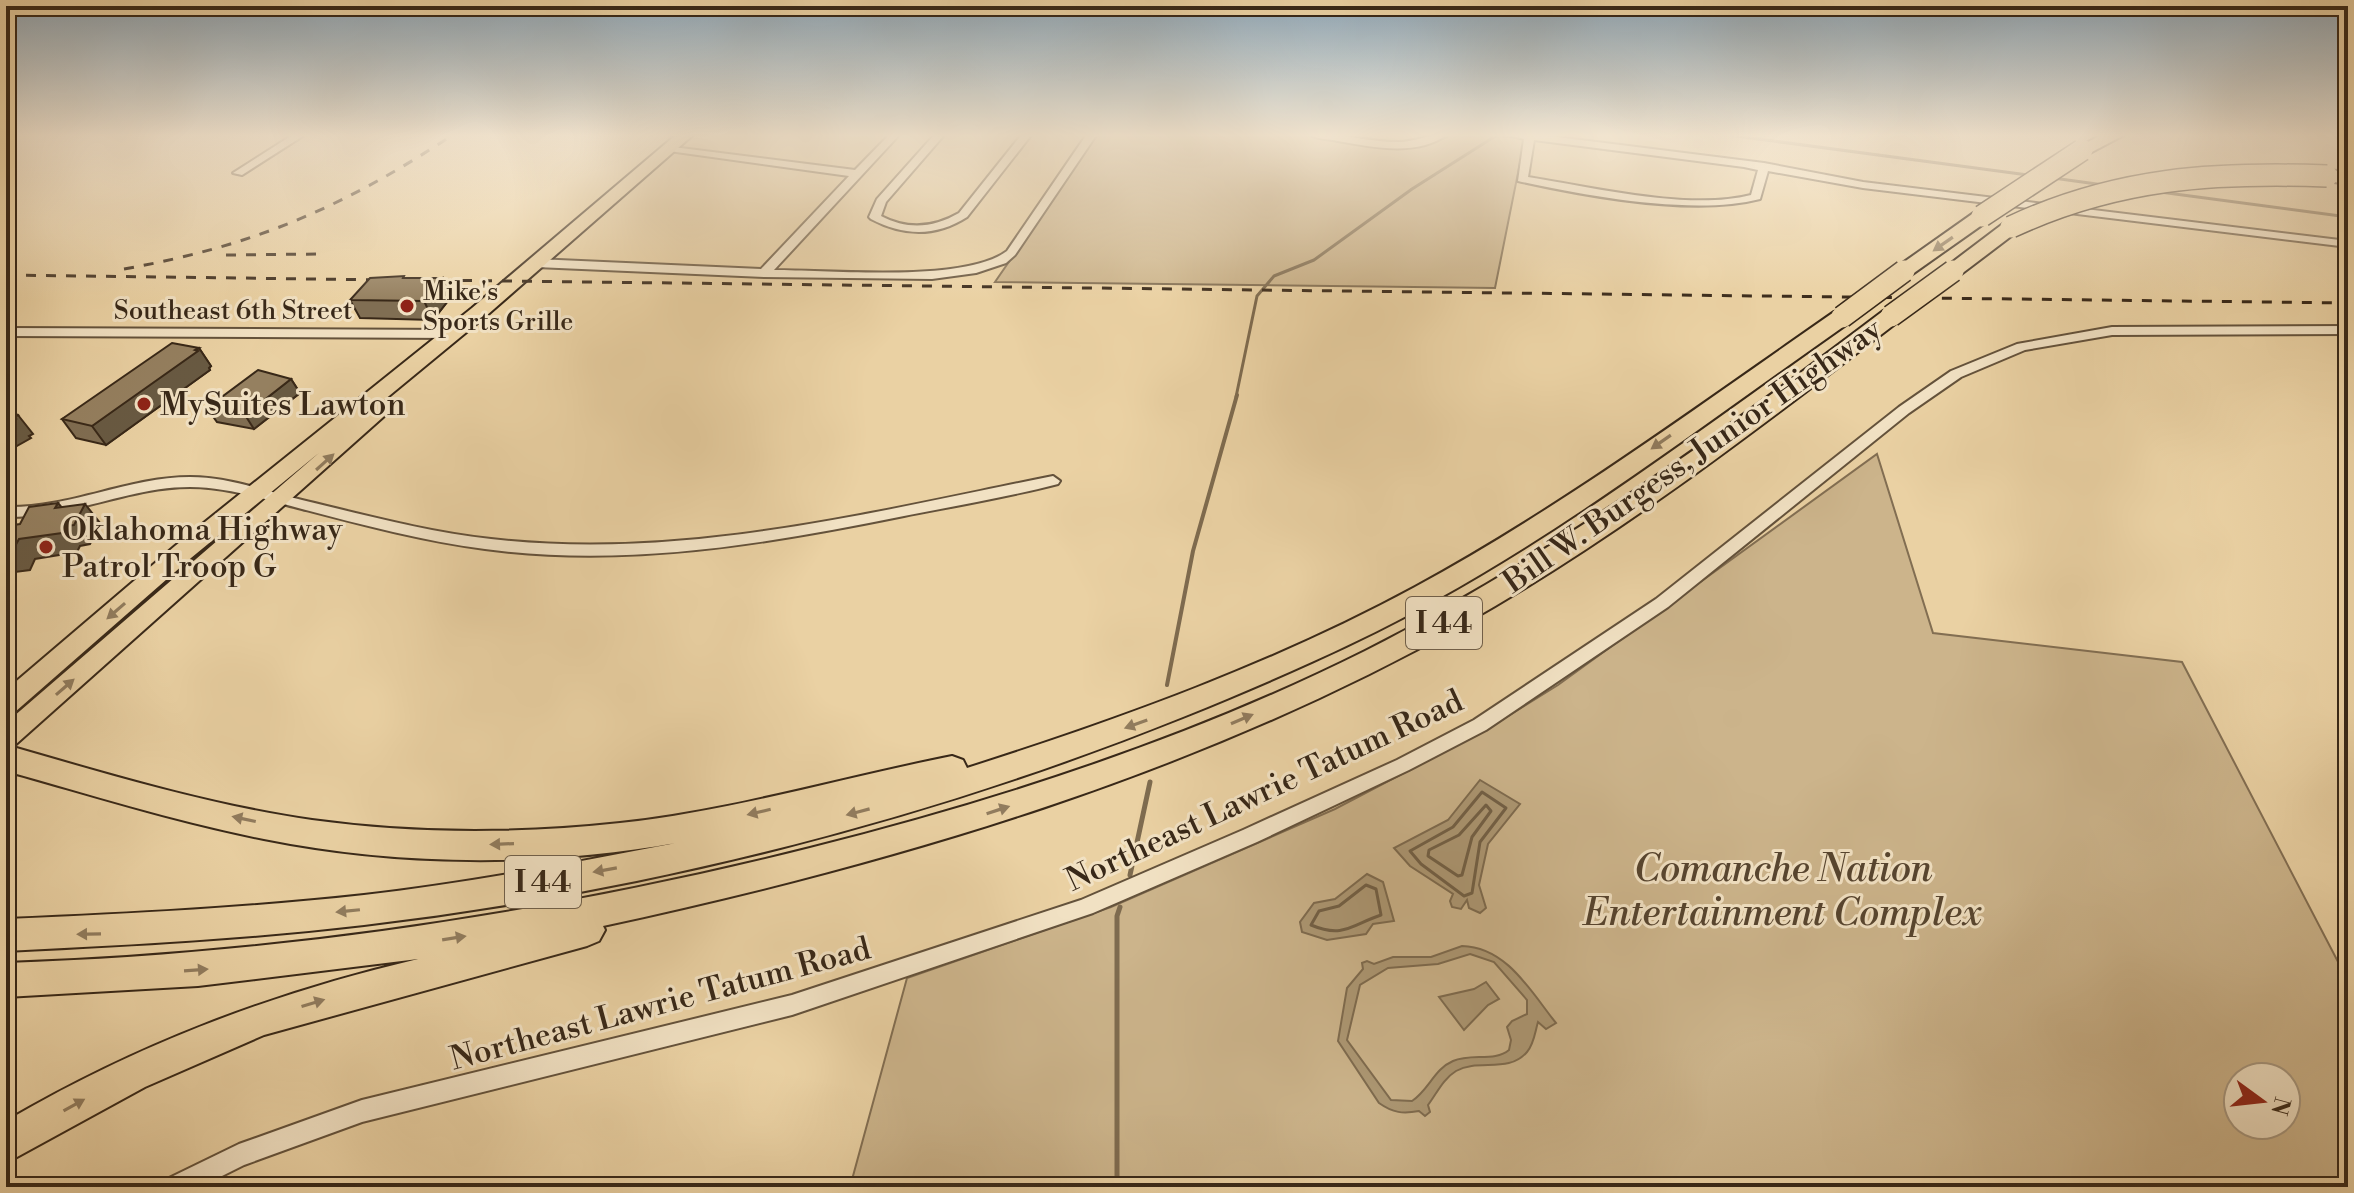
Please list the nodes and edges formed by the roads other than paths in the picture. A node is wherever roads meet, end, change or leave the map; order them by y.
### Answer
1 (621, 190) edge
2 (843, 190) edge
3 (891, 190) edge
4 (983, 190) edge
5 (1054, 190) edge
6 (1605, 190) edge
7 (1758, 190) edge
8 (1906, 190) edge
9 (2022, 190) edge
10 (2118, 190) edge
11 (2348, 244) edge
12 (536, 263) junction
13 (764, 273) junction
14 (2348, 330) edge
15 (6, 332) edge
16 (454, 334) junction
17 (1053, 481) dead end
18 (255, 494) junction
19 (282, 500) junction
20 (6, 512) edge
21 (1541, 525) junction
22 (1573, 546) junction
23 (1439, 602) junction
24 (73, 648) junction
25 (103, 655) junction
26 (1285, 662) junction
27 (1310, 690) junction
28 (6, 705) edge
29 (6, 738) edge
30 (1067, 748) junction
31 (6, 758) edge
32 (853, 853) junction
33 (6, 935) edge
34 (6, 980) edge
35 (6, 1143) edge
36 (175, 1187) edge

1 - 12 main road
2 - 13 street
3 - 4 street
5 - 13 street
6 - 7 street
8 - 11 street
9 -> 21 highway, Bill W. Burgess, Junior Highway / I 44, bridge
10 - 22 highway, Bill W. Burgess, Junior Highway / I 44, bridge
12 - 13 street
12 - 16 main road
14 - 36 street, Northeast Lawrie Tatum Road
15 - 16 street, Southeast 6th Street
16 - 18 main road
19 -> 16 main road
17 - 19 street
18 - 19 street
18 - 20 street
18 -> 24 main road
19 - 25 main road
21 - 23 highway
21 - 26 highway, Bill W. Burgess, Junior Highway / I 44
22 - 23 highway
22 - 27 highway, Bill W. Burgess, Junior Highway / I 44
23 - 26 highway
23 - 27 highway
24 - 25 main road
24 - 28 main road
29 -> 25 main road
26 -> 30 highway, Bill W. Burgess, Junior Highway / I 44
32 -> 27 highway, Bill W. Burgess, Junior Highway / I 44
30 -> 31 highway
30 -> 33 highway, Bill W. Burgess, Junior Highway / I 44
34 -> 32 highway, Bill W. Burgess, Junior Highway / I 44
35 -> 32 highway

